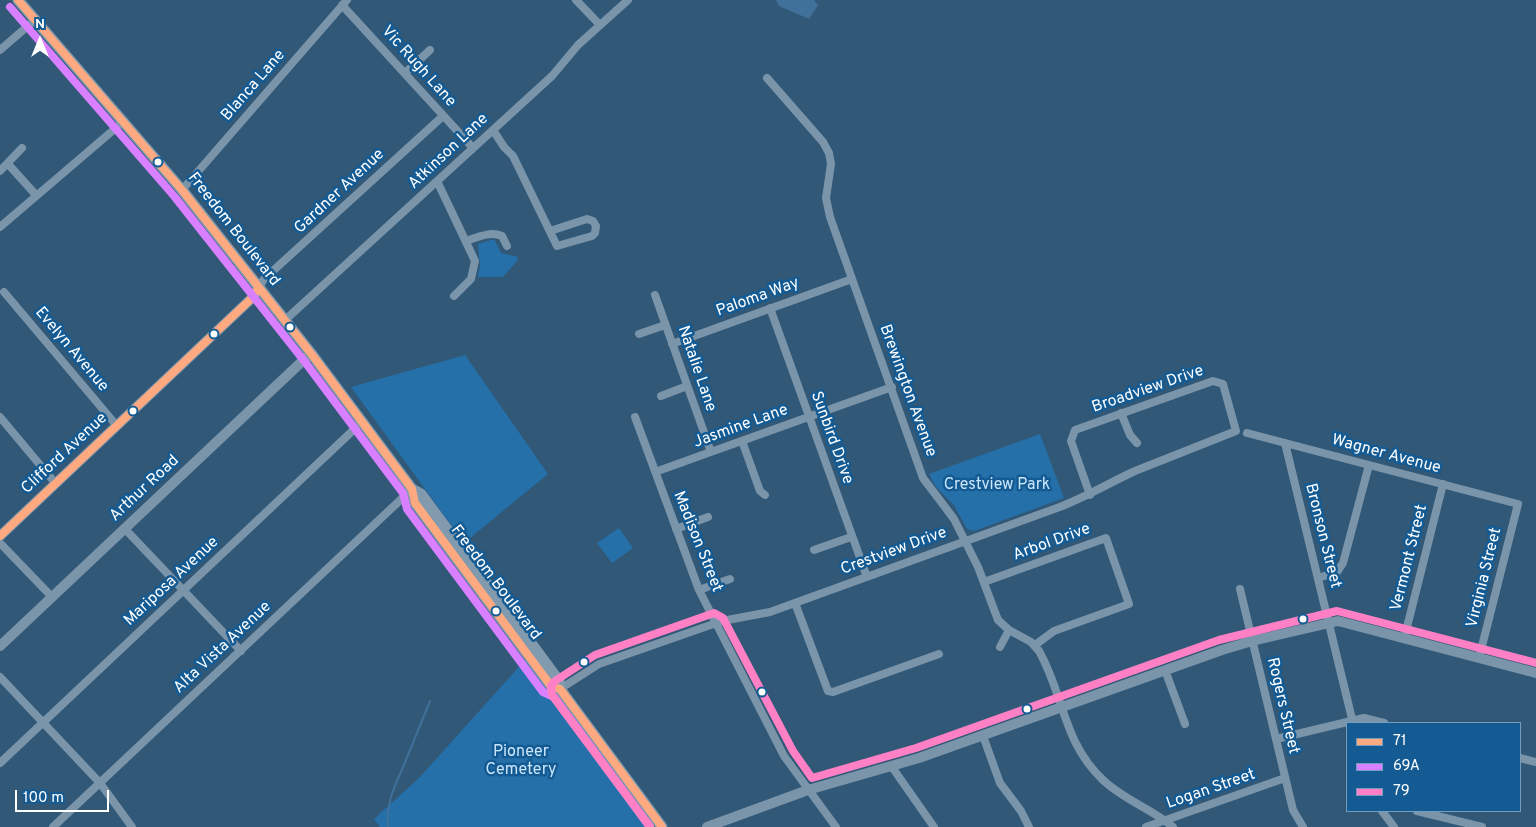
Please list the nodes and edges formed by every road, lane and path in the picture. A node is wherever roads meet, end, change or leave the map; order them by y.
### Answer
1 (18, 0) edge
2 (576, 0) edge
3 (628, 0) edge
4 (345, 2) edge
5 (36, 19) junction
6 (600, 25) junction
7 (0, 50) edge
8 (430, 50) dead end
9 (405, 74) junction
10 (767, 78) dead end
11 (443, 116) junction
12 (124, 121) junction
13 (493, 130) junction
14 (22, 148) dead end
15 (473, 148) junction
16 (8, 164) junction
17 (0, 171) edge
18 (437, 181) junction
19 (182, 190) junction
20 (36, 195) junction
21 (0, 227) edge
22 (550, 231) junction
23 (466, 241) junction
24 (507, 246) dead end
25 (852, 279) junction
26 (258, 289) junction
27 (4, 292) dead end
28 (655, 295) dead end
29 (454, 296) dead end
30 (770, 308) junction
31 (284, 320) junction
32 (666, 325) junction
33 (639, 334) dead end
34 (672, 344) junction
35 (311, 354) junction
36 (687, 386) junction
37 (892, 387) junction
38 (660, 396) dead end
39 (1121, 413) junction
40 (0, 417) edge
41 (635, 417) dead end
42 (809, 417) junction
43 (363, 421) junction
44 (117, 426) junction
45 (1236, 432) joint
46 (1247, 433) dead end
47 (742, 441) junction
48 (1137, 443) dead end
49 (1286, 443) junction
50 (711, 452) junction
51 (1369, 465) junction
52 (655, 472) junction
53 (56, 484) junction
54 (1443, 484) junction
55 (412, 489) junction
56 (765, 495) dead end
57 (1090, 495) junction
58 (1518, 504) joint
59 (708, 517) dead end
60 (126, 529) junction
61 (676, 529) junction
62 (0, 536) edge
63 (852, 537) junction
64 (966, 541) junction
65 (0, 543) edge
66 (814, 550) dead end
67 (867, 577) junction
68 (1318, 578) junction
69 (730, 579) dead end
70 (984, 582) junction
71 (1240, 589) dead end
72 (183, 590) junction
73 (699, 590) junction
74 (52, 597) junction
75 (794, 603) junction
76 (715, 622) junction
77 (1329, 623) junction
78 (1009, 630) junction
79 (1404, 638) junction
80 (1252, 641) junction
81 (0, 646) edge
82 (1035, 646) junction
83 (1000, 647) dead end
84 (241, 651) junction
85 (939, 654) dead end
86 (1479, 658) junction
87 (1165, 670) junction
88 (1536, 673) edge
89 (0, 676) edge
90 (560, 689) junction
91 (1060, 707) junction
92 (43, 722) junction
93 (1353, 722) edge
94 (1380, 722) edge
95 (1185, 724) dead end
96 (1346, 724) edge
97 (983, 736) junction
98 (1276, 739) junction
99 (1521, 758) edge
100 (1536, 762) edge
101 (0, 763) edge
102 (892, 767) junction
103 (1284, 778) junction
104 (100, 783) junction
105 (808, 790) junction
106 (1383, 812) edge
107 (1421, 812) edge
108 (1165, 820) junction
109 (53, 827) edge
110 (132, 827) edge
111 (662, 827) edge
112 (707, 827) edge
113 (836, 827) edge
114 (934, 827) edge
115 (1029, 827) edge
116 (1146, 827) edge
117 (1174, 827) edge
118 (1303, 827) edge
119 (1394, 827) edge
120 (1482, 827) edge

1 - 5 main road, Freedom Boulevard
2 - 6 street
3 - 6 street, Atkinson Lane
4 - 9 street, Vic Rugh Lane
4 - 19 street, Blanca Lane
5 - 7 street
5 - 12 main road, Freedom Boulevard
6 - 13 street, Atkinson Lane
8 - 9 street
9 - 11 street, Vic Rugh Lane
10 - 25 street, Brewington Avenue
11 - 15 street, Vic Rugh Lane
11 - 26 street, Gardner Avenue
12 - 19 main road, Freedom Boulevard
12 - 20 street
13 - 15 street, Atkinson Lane
13 - 22 street
14 - 16 street
15 - 18 street, Atkinson Lane
16 - 17 street
16 - 20 street
18 - 23 street
18 - 31 street, Atkinson Lane
19 - 26 main road, Freedom Boulevard
20 - 21 street
22 - 22 street
23 - 24 street
23 - 29 street
25 - 30 street, Paloma Way
25 - 37 street, Brewington Avenue
26 - 31 main road, Freedom Boulevard
26 - 44 street, Clifford Avenue
27 - 44 street, Evelyn Avenue
28 - 32 street, Natalie Lane
30 - 34 street, Paloma Way
30 - 42 street, Sunbird Drive
31 - 35 main road, Freedom Boulevard
32 - 33 street
32 - 34 street, Natalie Lane
34 - 36 street, Natalie Lane
35 - 43 main road, Freedom Boulevard
35 - 60 street, Arthur Road
36 - 38 street
36 - 50 street, Natalie Lane
37 - 42 street, Jasmine Lane
37 - 64 street, Brewington Avenue
39 - 45 street, Broadview Drive
39 - 48 street
39 - 57 street, Broadview Drive
40 - 53 street
41 - 52 street, Madison Street
42 - 47 street, Jasmine Lane
42 - 63 street, Sunbird Drive
43 - 55 main road, Freedom Boulevard
43 - 72 street, Mariposa Avenue
44 - 53 street, Clifford Avenue
45 - 57 street, Crestview Drive
46 - 49 street, Wagner Avenue
47 - 50 street, Jasmine Lane
47 - 56 street
49 - 51 street, Wagner Avenue
49 - 68 street, Bronson Street
50 - 52 street, Jasmine Lane
51 - 54 street, Wagner Avenue
51 - 68 street
52 - 61 street, Madison Street
53 - 62 street, Clifford Avenue
54 - 58 street, Wagner Avenue
54 - 79 street, Vermont Street
55 - 84 street, Alta Vista Avenue
55 - 90 main road, Freedom Boulevard
57 - 64 street, Crestview Drive
58 - 86 street, Virginia Street
59 - 61 street
60 - 72 street
60 - 74 street, Arthur Road
61 - 73 street, Madison Street
63 - 66 street
63 - 67 street, Sunbird Drive
64 - 67 street, Crestview Drive
64 - 70 street, Brewington Avenue
65 - 74 street
67 - 75 street, Crestview Drive
68 - 77 street, Bronson Street
69 - 73 street
70 - 78 street, Brewington Avenue
70 - 82 street, Arbol Drive
71 - 80 street, Rogers Street
72 - 84 street
72 - 92 street, Mariposa Avenue
73 - 76 street, Madison Street
74 - 81 street, Arthur Road
75 - 76 street, Crestview Drive
75 - 85 street
76 - 90 street, Crestview Drive
76 - 105 street, Madison Street
77 - 79 street
77 - 80 street
77 - 93 street, Bronson Street
78 - 82 street, Brewington Avenue
78 - 83 street
79 - 86 street
80 - 87 street
80 - 98 street, Rogers Street
82 - 91 street
84 - 104 street, Alta Vista Avenue
86 - 88 street
87 - 91 street
87 - 95 street
89 - 92 street
90 - 111 main road, Freedom Boulevard
91 - 97 street
91 - 108 street
92 - 101 street, Mariposa Avenue
92 - 104 street
93 - 94 street
96 - 98 street
97 - 102 street
97 - 115 street
98 - 103 street, Rogers Street
99 - 100 street
102 - 105 street
102 - 114 street
103 - 108 street, Logan Street
103 - 118 street, Rogers Street
104 - 109 street, Alta Vista Avenue
104 - 110 street
105 - 112 street
105 - 113 street, Madison Street
106 - 119 street
107 - 120 street
108 - 116 street, Logan Street
108 - 117 street

